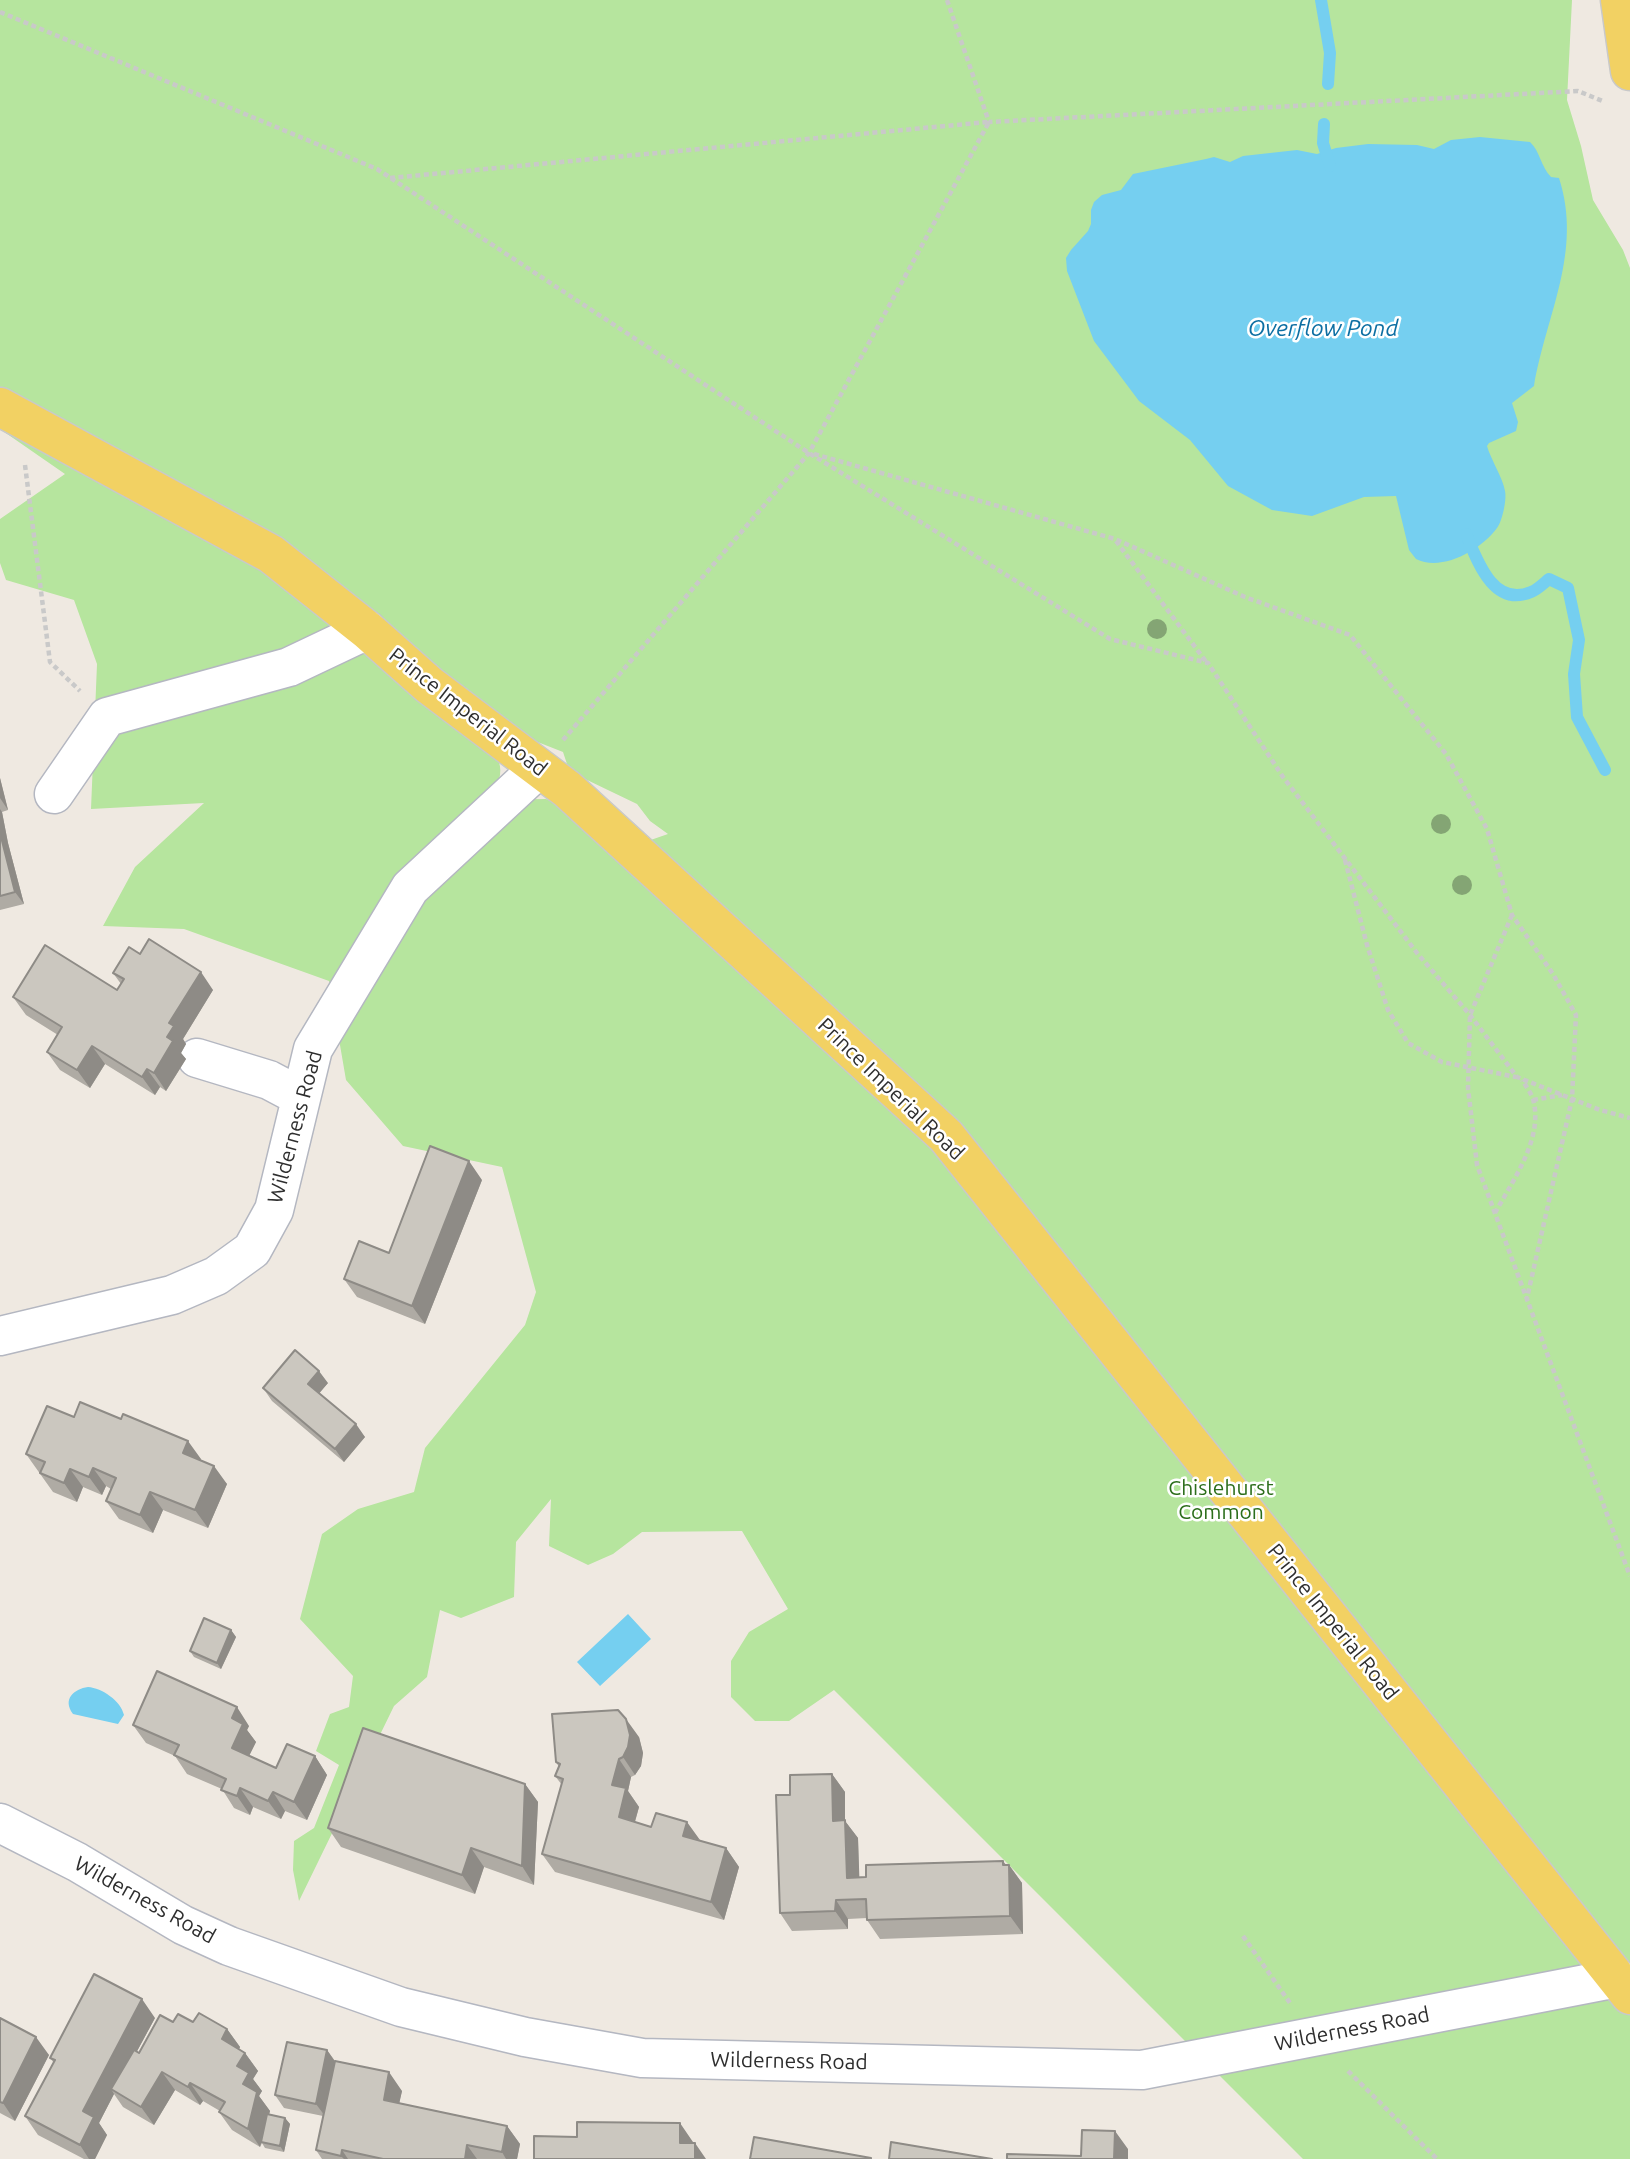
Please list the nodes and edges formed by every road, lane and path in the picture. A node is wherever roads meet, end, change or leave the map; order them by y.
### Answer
1 (947, 0) edge
2 (1620, 0) edge
3 (0, 12) edge
4 (1630, 71) edge
5 (1609, 104) dead end
6 (989, 122) junction
7 (390, 178) junction
8 (9, 411) edge
9 (809, 453) junction
10 (1115, 539) junction
11 (367, 631) junction
12 (1208, 663) junction
13 (107, 717) junction
14 (538, 769) junction
15 (54, 794) dead end
16 (1344, 855) junction
17 (1512, 915) junction
18 (1470, 1015) junction
19 (197, 1058) dead end
20 (1469, 1066) junction
21 (1520, 1078) junction
22 (1563, 1095) junction
23 (301, 1097) junction
24 (1572, 1099) junction
25 (1533, 1100) junction
26 (1630, 1118) edge
27 (1495, 1213) junction
28 (1527, 1298) junction
29 (0, 1336) edge
30 (1630, 1576) edge
31 (0, 1823) edge
32 (1623, 1987) edge

1 - 6 path
2 - 4 main road
3 - 7 path
5 - 6 path
6 - 7 path
6 - 9 path
7 - 9 path
8 - 11 main road, Prince Imperial Road
8 - 13 path
9 - 10 path
9 - 12 path
9 - 14 path
10 - 12 path
10 - 17 path
11 - 13 street
11 - 14 main road, Prince Imperial Road
12 - 16 path
13 - 15 street
14 - 23 street, Wilderness Road
14 - 32 main road, Prince Imperial Road
16 - 18 path
16 - 20 path
17 - 18 path
17 - 24 path
18 - 20 path
18 - 21 path
19 - 23 street
20 - 21 path
20 - 27 path
21 - 22 path
21 - 25 path
22 - 24 path
22 - 25 path
23 - 29 street, Wilderness Road
24 - 26 path
24 - 28 path
25 - 27 path
27 - 28 path
28 - 30 path
31 - 32 street, Wilderness Road

